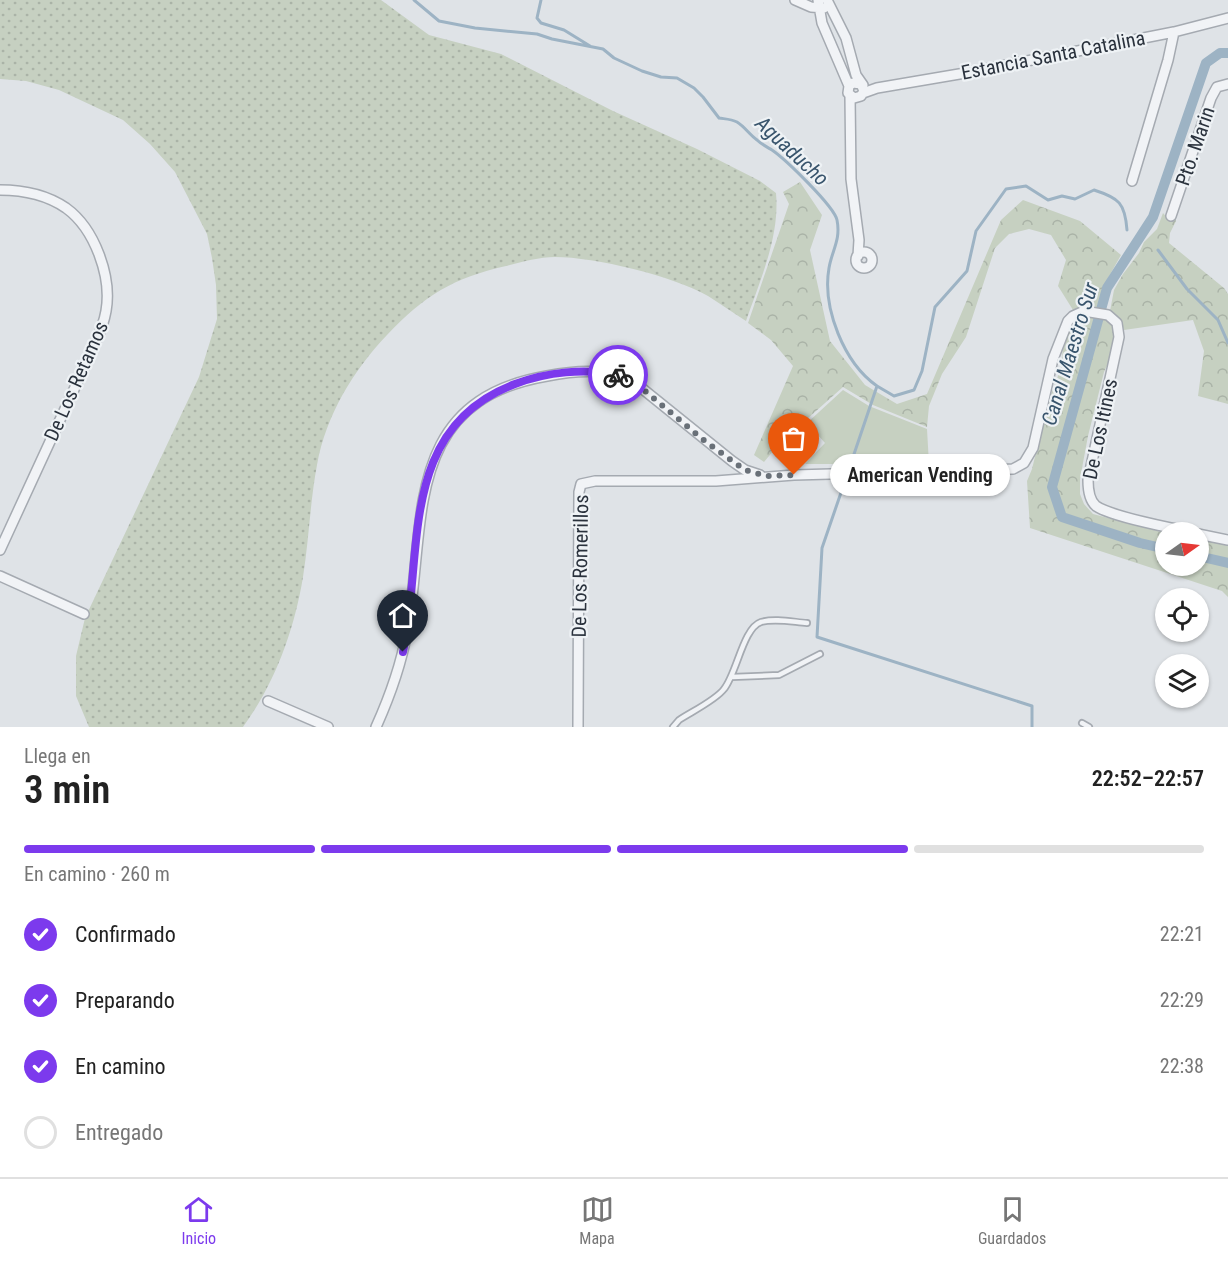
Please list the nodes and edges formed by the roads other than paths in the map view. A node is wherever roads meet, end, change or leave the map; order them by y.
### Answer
1 (795, 0) edge
2 (829, 3) edge
3 (818, 4) edge
4 (1226, 17) edge
5 (1174, 32) junction
6 (1228, 84) edge
7 (856, 91) junction
8 (1132, 181) dead end
9 (0, 190) edge
10 (1171, 216) dead end
11 (859, 240) junction
12 (868, 254) junction
13 (858, 256) junction
14 (1019, 466) joint
15 (766, 476) junction
16 (1155, 524) edge
17 (1209, 536) edge
18 (1228, 540) edge
19 (0, 550) edge
20 (0, 576) edge
21 (84, 614) dead end
22 (807, 623) dead end
23 (820, 654) dead end
24 (732, 677) junction
25 (268, 701) dead end
26 (1082, 723) dead end
27 (328, 727) edge
28 (376, 727) edge
29 (578, 727) edge
30 (673, 727) edge
31 (1089, 727) edge

1 - 3 street
2 - 3 street
2 - 7 street
3 - 7 street
4 - 5 street, Estancia Santa Catalina
5 - 7 street, Estancia Santa Catalina
5 - 8 street
6 - 10 street, Pto. Marin
7 - 11 street
9 - 19 street, De Los Retamos
11 - 12 street
11 - 13 street
12 - 13 street
12 - 13 street
14 - 15 street, De Los Romerillos
14 - 16 street, De Los Itines
15 - 28 street
15 - 29 street, De Los Romerillos
17 - 18 street
20 - 21 street
22 - 24 lane
23 - 24 lane
24 - 30 lane
25 - 27 street
26 - 31 lane

